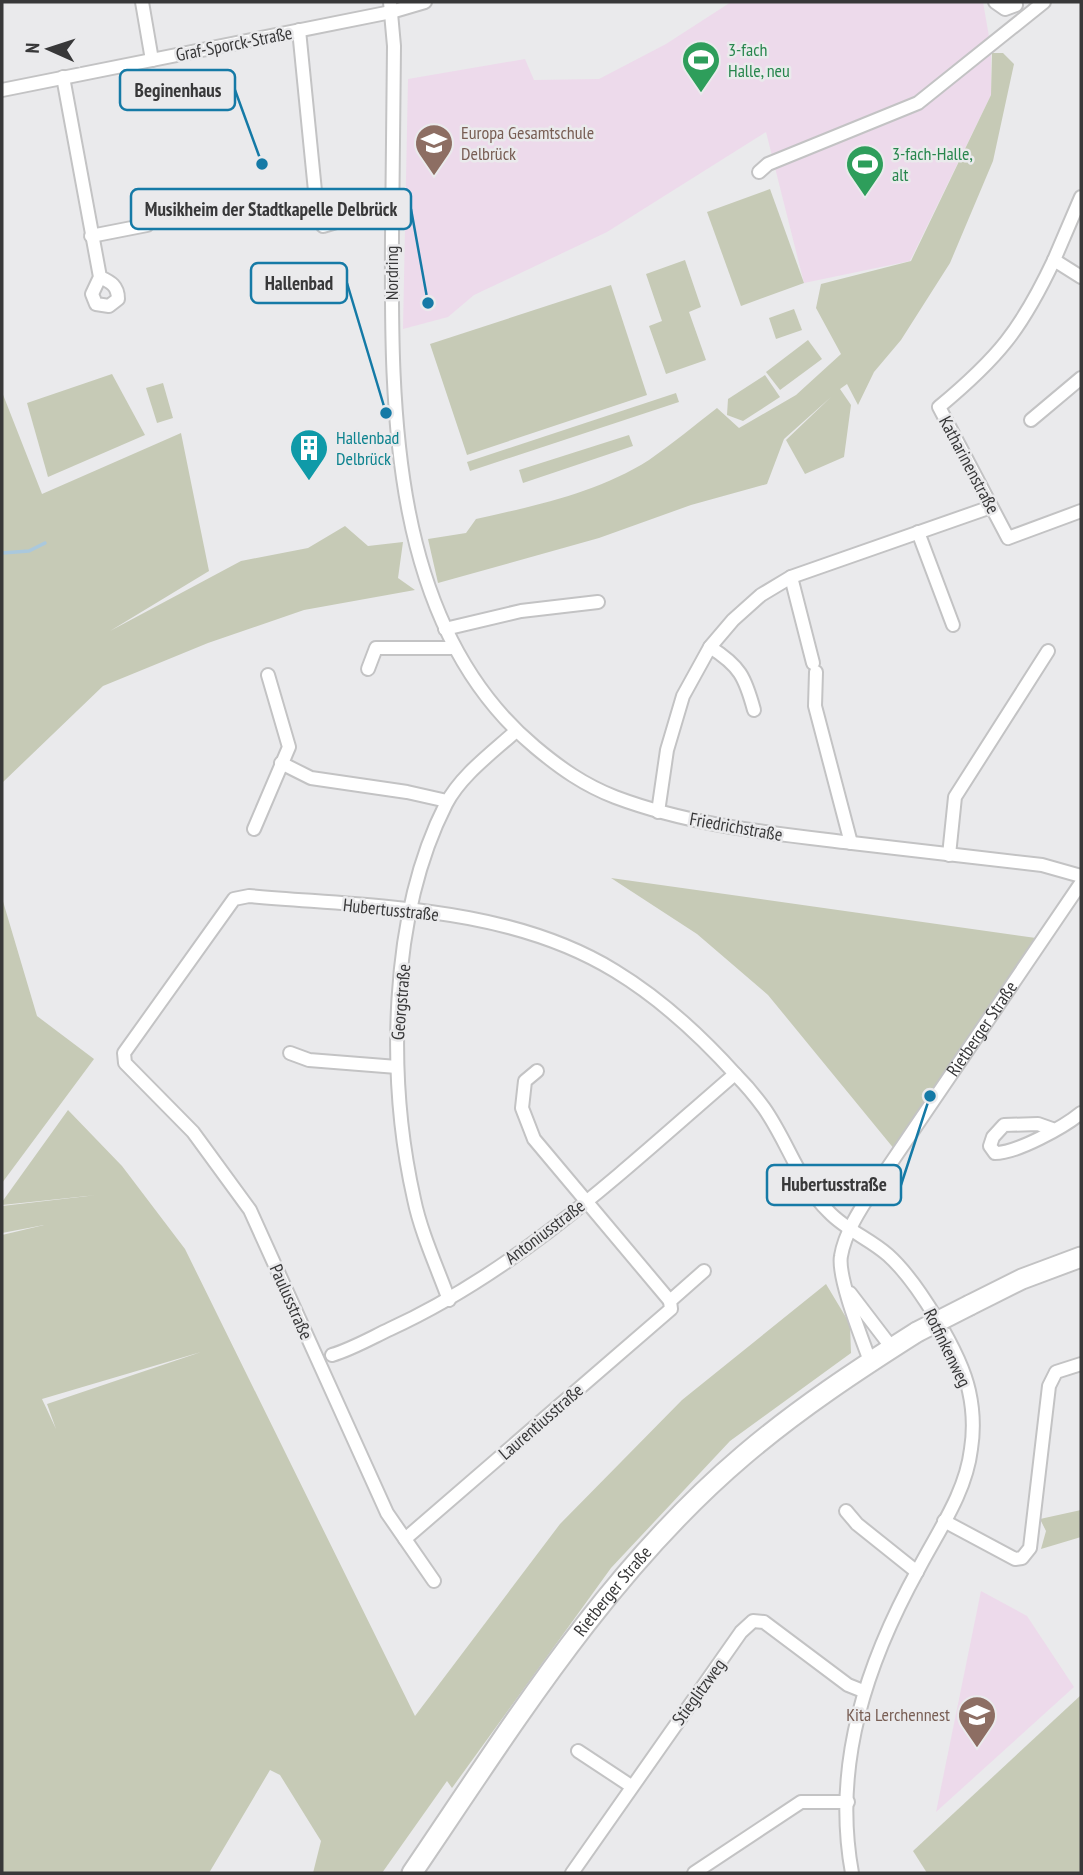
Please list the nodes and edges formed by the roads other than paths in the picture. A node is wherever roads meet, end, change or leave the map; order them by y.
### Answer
1 (142, 2) edge
2 (425, 2) edge
3 (995, 2) edge
4 (1044, 2) edge
5 (1017, 3) edge
6 (390, 7) edge
7 (1026, 16) junction
8 (299, 30) junction
9 (152, 60) junction
10 (63, 77) junction
11 (2, 90) edge
12 (759, 172) dead end
13 (1081, 197) edge
14 (393, 215) junction
15 (147, 225) dead end
16 (91, 236) junction
17 (1054, 260) junction
18 (100, 277) dead end
19 (1081, 277) edge
20 (1081, 378) edge
21 (1031, 420) dead end
22 (991, 507) junction
23 (1081, 511) edge
24 (918, 532) junction
25 (791, 577) junction
26 (598, 602) dead end
27 (953, 625) dead end
28 (445, 629) junction
29 (710, 647) junction
30 (454, 648) junction
31 (1048, 651) dead end
32 (368, 669) dead end
33 (268, 675) dead end
34 (754, 710) dead end
35 (516, 731) junction
36 (281, 763) junction
37 (447, 801) junction
38 (658, 812) junction
39 (254, 829) dead end
40 (851, 843) junction
41 (949, 855) junction
42 (1081, 876) edge
43 (1081, 883) edge
44 (411, 910) junction
45 (130, 1044) joint
46 (290, 1053) dead end
47 (397, 1067) junction
48 (537, 1071) dead end
49 (735, 1074) junction
50 (1081, 1113) edge
51 (1055, 1130) dead end
52 (586, 1202) junction
53 (850, 1229) junction
54 (1081, 1256) edge
55 (704, 1271) dead end
56 (848, 1290) junction
57 (449, 1300) junction
58 (670, 1301) junction
59 (892, 1348) junction
60 (313, 1350) junction
61 (332, 1355) junction
62 (870, 1361) junction
63 (1081, 1364) edge
64 (322, 1369) junction
65 (846, 1511) dead end
66 (944, 1521) junction
67 (405, 1539) junction
68 (917, 1572) junction
69 (434, 1581) dead end
70 (863, 1690) junction
71 (578, 1751) dead end
72 (631, 1786) junction
73 (848, 1802) junction
74 (412, 1873) edge
75 (572, 1873) edge
76 (694, 1873) edge
77 (852, 1873) edge

1 - 9 street
2 - 6 street, Graf-Sporck-Straße
3 - 5 street
4 - 7 street
5 - 7 street
6 - 8 street, Graf-Sporck-Straße
6 - 14 street, Nordring
7 - 12 street
8 - 9 street, Graf-Sporck-Straße
8 - 14 street
9 - 10 street, Graf-Sporck-Straße
10 - 11 street, Graf-Sporck-Straße
10 - 16 street
13 - 17 street
14 - 28 street, Nordring
15 - 16 street
16 - 18 street
17 - 19 street
17 - 22 street, Katharinenstraße
20 - 21 street
22 - 23 street, Katharinenstraße
22 - 24 street
24 - 25 street
24 - 27 street
25 - 29 street
25 - 40 street
26 - 28 street
28 - 30 street
29 - 34 street
29 - 38 street
30 - 32 street
30 - 35 street, Friedrichstraße
31 - 41 street
33 - 36 street
35 - 37 street, Georgstraße
35 - 38 street, Friedrichstraße
36 - 37 street
36 - 39 street
37 - 44 street, Georgstraße
38 - 40 street, Friedrichstraße
40 - 41 street, Friedrichstraße
41 - 42 street, Friedrichstraße
43 - 53 street, Rietberger Straße
44 - 45 street, Hubertusstraße
44 - 47 street, Georgstraße
44 - 49 street, Hubertusstraße
45 - 60 street, Paulusstraße
46 - 47 street
47 - 57 street, Georgstraße
48 - 52 street
49 - 52 street, Antoniusstraße
49 - 53 street, Hubertusstraße
50 - 51 street
52 - 57 street, Antoniusstraße
52 - 58 street
53 - 56 street, Rietberger Straße
53 - 66 street, Rotfinkenweg
54 - 59 main road, Rietberger Straße, bridge
55 - 58 street, Laurentiusstraße
56 - 59 street, Rietberger Straße
56 - 62 street, Rietberger Straße
57 - 61 street, Antoniusstraße
58 - 67 street, Laurentiusstraße
59 - 62 main road, Rietberger Straße
60 - 61 street
60 - 64 street, Paulusstraße
61 - 64 street
62 - 74 main road, Rietberger Straße
63 - 66 street
64 - 67 street, Paulusstraße
65 - 68 street
66 - 68 street, Rotfinkenweg
67 - 69 street, Paulusstraße
68 - 70 street, Rotfinkenweg
70 - 72 street, Stieglitzweg
70 - 73 street, Rotfinkenweg
71 - 72 street
72 - 75 street, Stieglitzweg
73 - 76 street
73 - 77 street, Rotfinkenweg

